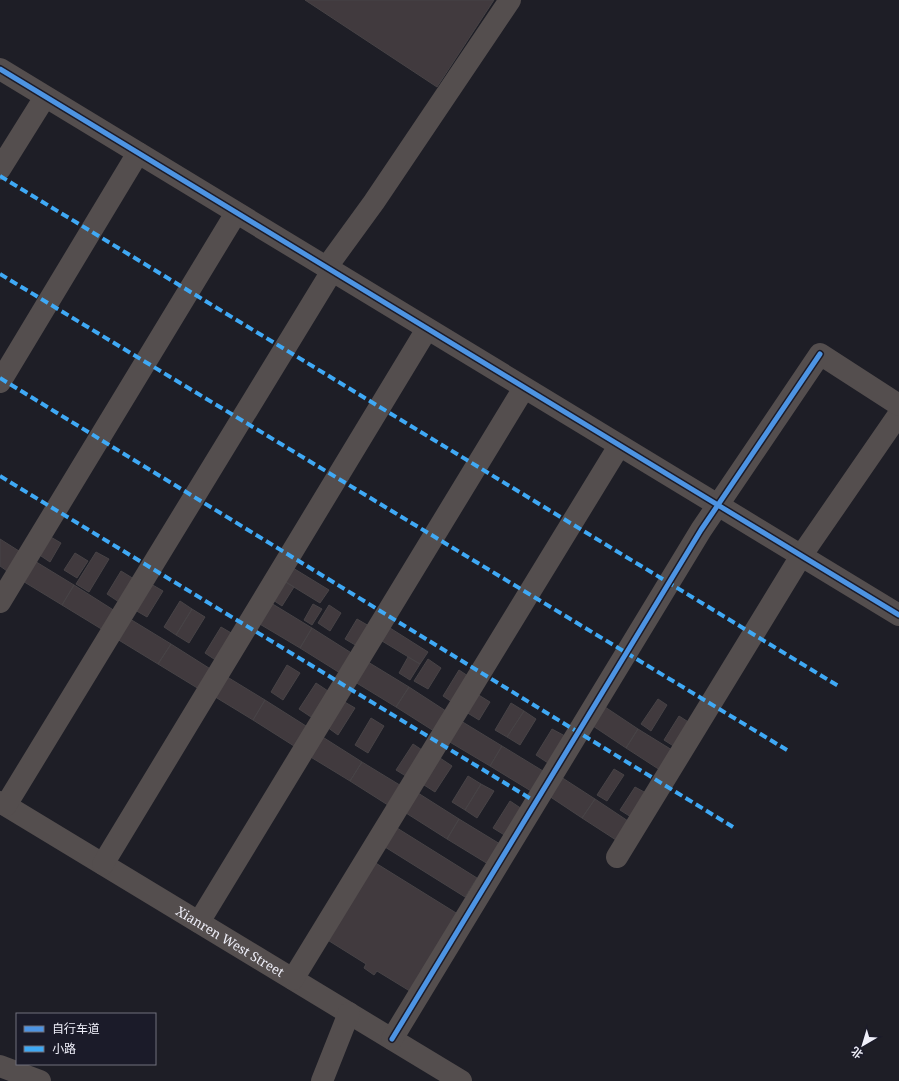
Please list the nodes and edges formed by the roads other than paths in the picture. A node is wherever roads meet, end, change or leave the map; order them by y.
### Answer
1 (510, 0) edge
2 (0, 69) edge
3 (45, 97) junction
4 (138, 153) junction
5 (0, 169) edge
6 (236, 213) junction
7 (329, 270) junction
8 (427, 329) junction
9 (0, 382) edge
10 (524, 388) junction
11 (899, 405) edge
12 (899, 414) edge
13 (619, 446) junction
14 (717, 505) junction
15 (801, 556) junction
16 (3, 590) edge
17 (899, 615) edge
18 (3, 803) edge
19 (617, 857) dead end
20 (103, 864) junction
21 (199, 922) junction
22 (293, 979) junction
23 (349, 1013) junction
24 (392, 1039) junction
25 (0, 1066) edge
26 (40, 1081) edge
27 (322, 1081) edge
28 (461, 1081) edge

1 - 7 street
2 - 3 street
3 - 4 street
3 - 5 street
4 - 6 street
4 - 9 street
6 - 7 street
6 - 16 street
7 - 8 street
7 - 18 street
8 - 10 street
8 - 20 street
10 - 13 street
10 - 21 street
11 - 14 street
12 - 15 street
13 - 14 street
13 - 22 street
14 - 15 street
14 - 24 street
15 - 17 street
15 - 19 street
18 - 20 street, Xianren West Street
20 - 21 street, Xianren West Street
21 - 22 street, Xianren West Street
22 - 23 street, Xianren West Street
23 - 24 street, Xianren West Street
23 - 27 street
24 - 28 street, Xianren West Street
25 - 26 street

